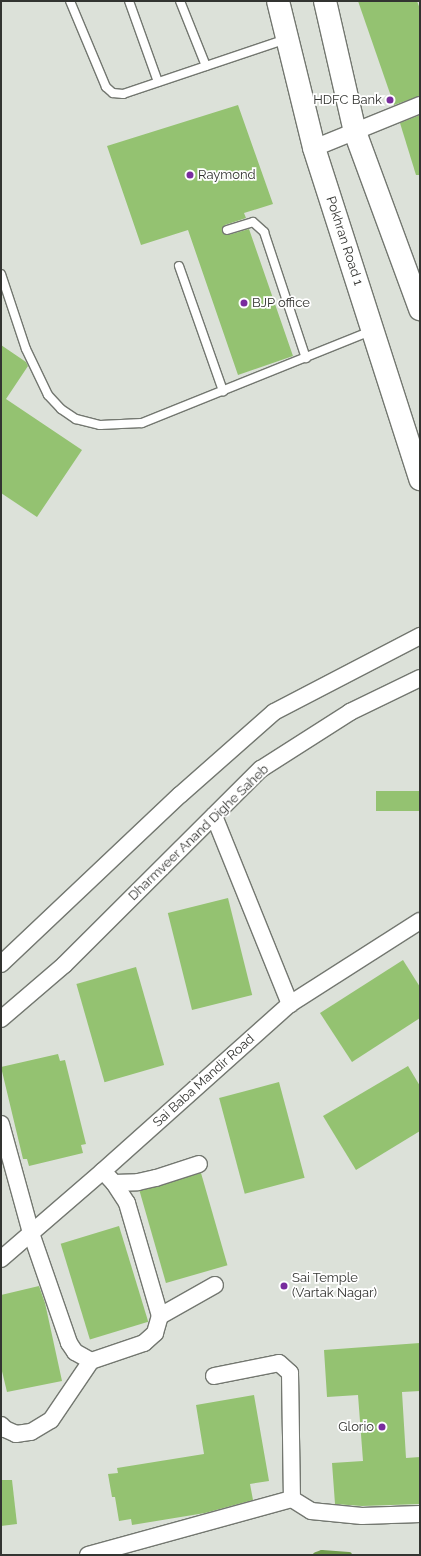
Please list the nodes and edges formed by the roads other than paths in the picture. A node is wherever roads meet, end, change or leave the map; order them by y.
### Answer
1 (70, 1) edge
2 (129, 1) edge
3 (180, 1) edge
4 (278, 1) edge
5 (325, 1) edge
6 (286, 39) junction
7 (206, 66) junction
8 (158, 82) junction
9 (420, 105) edge
10 (355, 132) junction
11 (314, 148) junction
12 (227, 230) dead end
13 (179, 266) dead end
14 (1, 274) edge
15 (416, 286) edge
16 (420, 309) edge
17 (373, 330) junction
18 (306, 358) junction
19 (223, 391) junction
20 (420, 479) edge
21 (420, 636) edge
22 (420, 678) edge
23 (214, 816) junction
24 (420, 921) edge
25 (1, 964) edge
26 (290, 1004) junction
27 (1, 1019) edge
28 (1, 1124) edge
29 (199, 1164) dead end
30 (103, 1172) junction
31 (114, 1183) junction
32 (31, 1233) junction
33 (1, 1260) edge
34 (216, 1285) dead end
35 (160, 1316) junction
36 (92, 1361) junction
37 (214, 1376) dead end
38 (1, 1425) edge
39 (292, 1499) junction
40 (420, 1514) edge
41 (88, 1555) edge

1 - 8 lane
2 - 8 lane
3 - 7 lane
4 - 6 main road, Pokhran Road 1
5 - 10 main road
6 - 7 lane
6 - 11 main road, Pokhran Road 1
7 - 8 lane
9 - 10 street
10 - 11 street
10 - 15 main road
11 - 17 main road, Pokhran Road 1
12 - 18 lane
13 - 19 lane
14 - 19 lane
15 - 16 main road
17 - 18 lane
17 - 20 main road, Pokhran Road 1
18 - 19 lane
21 - 25 street
22 - 23 street, Dharmveer Anand Dighe Saheb
23 - 26 street
23 - 27 street, Dharmveer Anand Dighe Saheb
24 - 26 street, Sai Baba Mandir Road
26 - 30 street, Sai Baba Mandir Road
28 - 32 street
29 - 31 street
30 - 31 street
30 - 32 street, Sai Baba Mandir Road
31 - 35 street
32 - 33 street, Sai Baba Mandir Road
32 - 36 street
34 - 35 street
35 - 36 street
36 - 38 street
37 - 39 street
39 - 40 street
39 - 41 street

